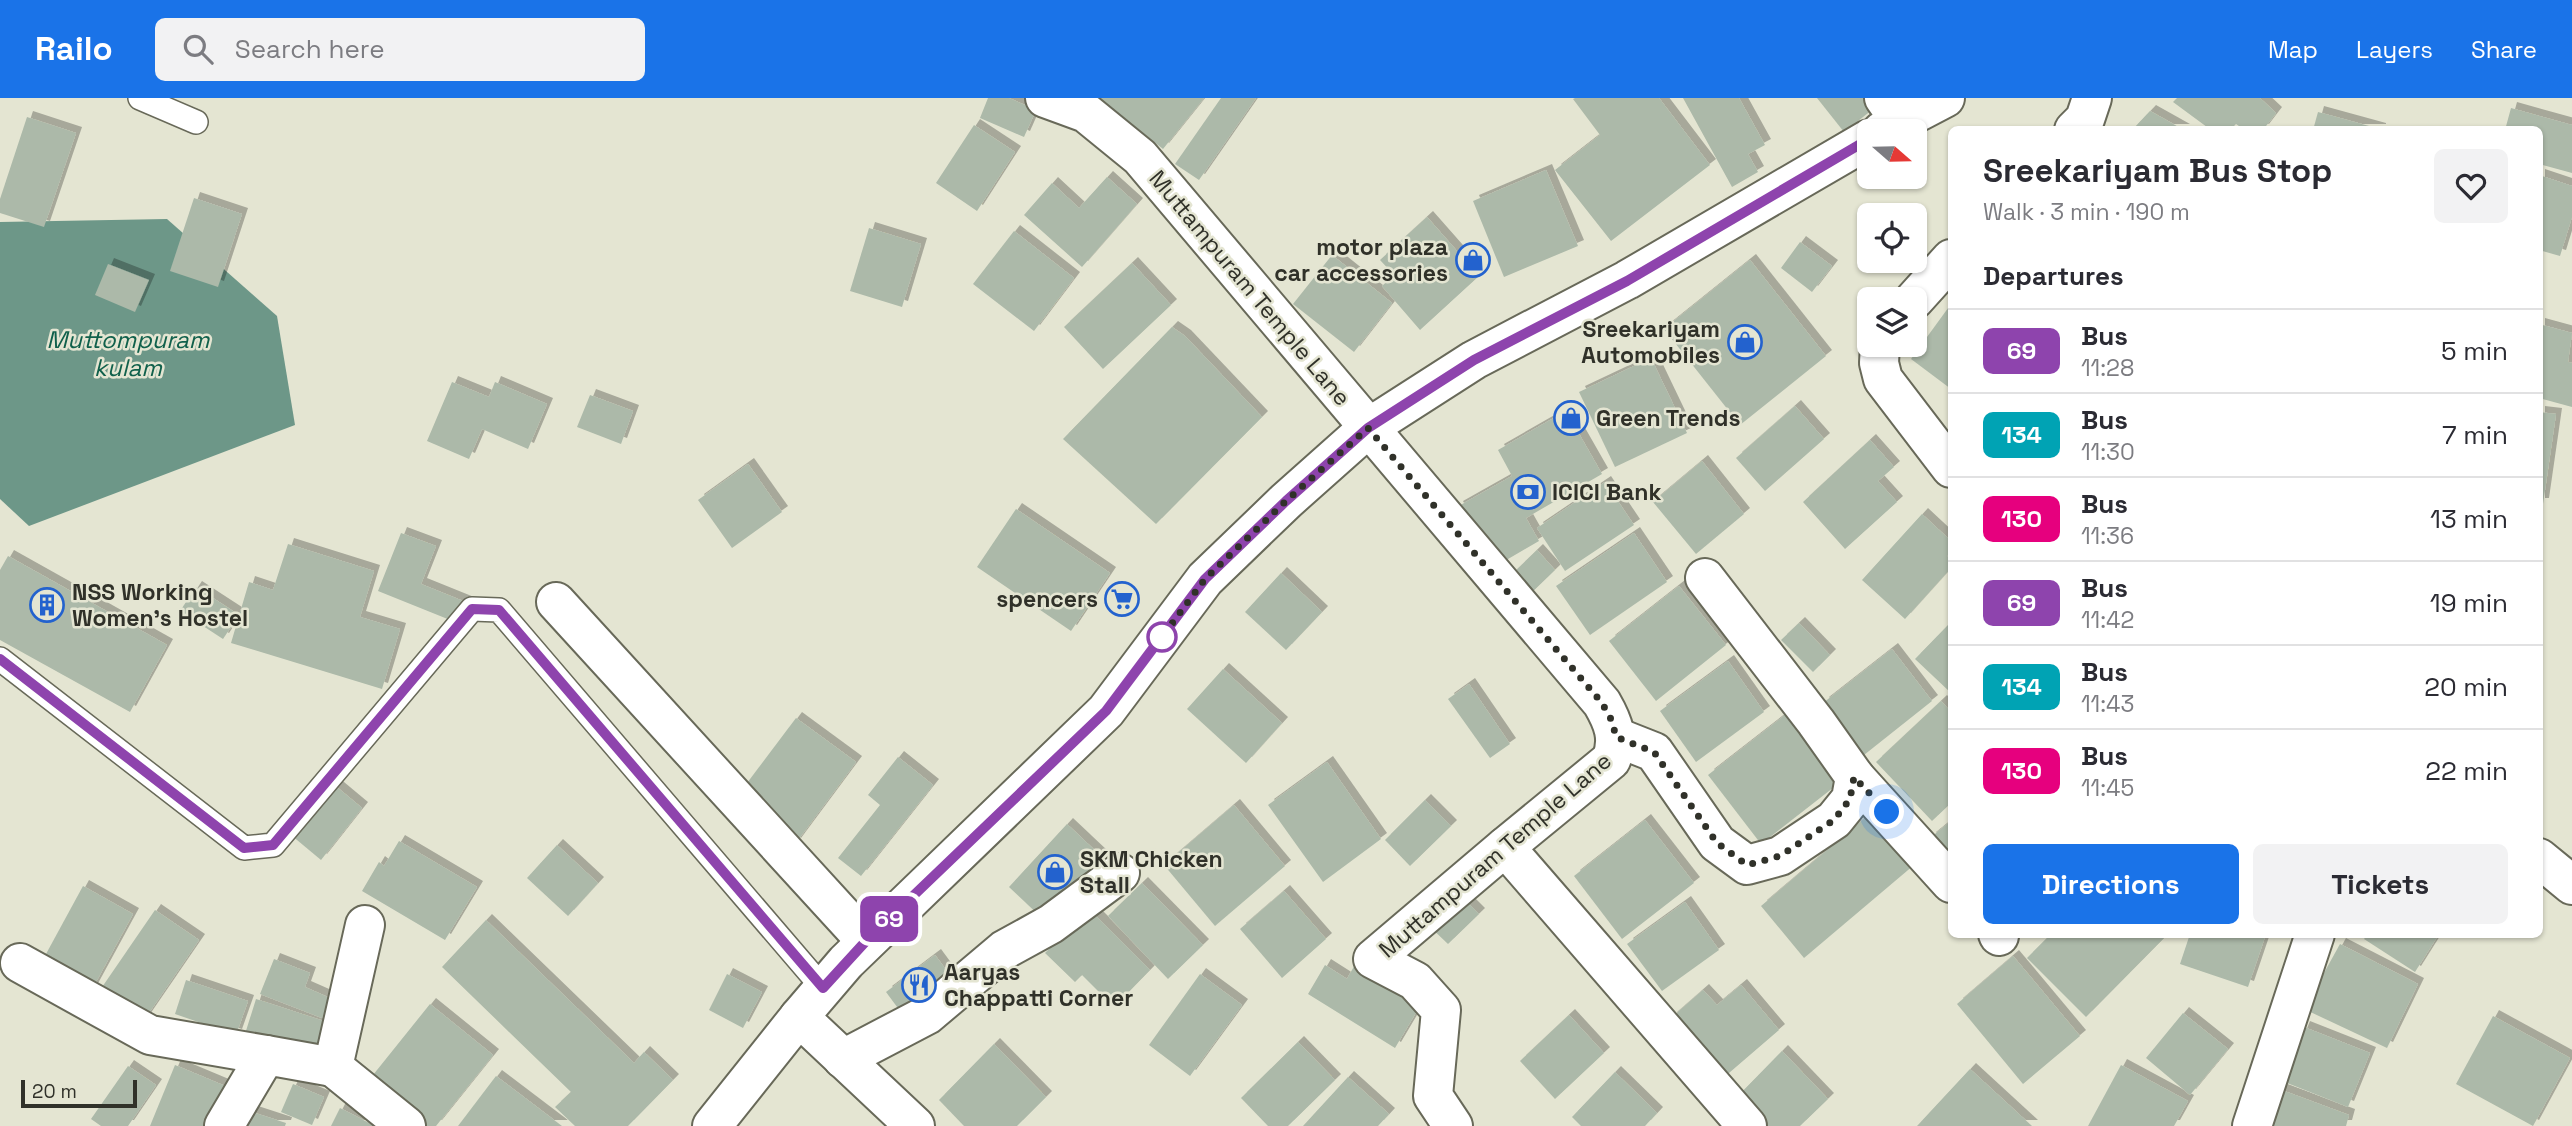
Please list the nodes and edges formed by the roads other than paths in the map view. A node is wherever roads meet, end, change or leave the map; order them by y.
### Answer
1 (140, 98) edge
2 (1045, 98) edge
3 (1945, 98) edge
4 (2092, 98) edge
5 (1090, 105) edge
6 (1892, 119) edge
7 (197, 122) dead end
8 (2078, 126) edge
9 (1857, 139) edge
10 (1948, 262) edge
11 (1926, 287) edge
12 (1879, 357) edge
13 (1368, 428) junction
14 (1948, 464) edge
15 (1705, 578) dead end
16 (556, 602) dead end
17 (0, 659) edge
18 (1616, 737) junction
19 (1854, 777) junction
20 (1504, 846) junction
21 (2543, 861) edge
22 (1119, 873) dead end
23 (1948, 880) edge
24 (2572, 885) edge
25 (365, 925) dead end
26 (2314, 938) edge
27 (866, 941) junction
28 (20, 963) dead end
29 (823, 988) junction
30 (799, 1017) junction
31 (266, 1055) junction
32 (843, 1059) junction
33 (333, 1067) junction
34 (223, 1126) edge
35 (406, 1126) edge
36 (712, 1126) edge
37 (915, 1126) edge
38 (1453, 1126) edge
39 (1747, 1126) edge
40 (2252, 1126) edge

1 - 7 lane
2 - 5 street, Muttampuram Temple Lane
3 - 6 street
4 - 8 street
5 - 13 street, Muttampuram Temple Lane
9 - 13 street
10 - 11 street
12 - 14 street
13 - 18 street, Muttampuram Temple Lane
13 - 27 street
15 - 19 street
16 - 27 street
17 - 29 lane
18 - 19 street
18 - 20 street, Muttampuram Temple Lane
19 - 23 street
20 - 38 street, Muttampuram Temple Lane
20 - 39 street
21 - 24 street
22 - 32 street
25 - 33 street
26 - 40 street
27 - 29 street
28 - 31 street
29 - 30 street
30 - 32 street
30 - 36 street
31 - 33 street
31 - 34 street
32 - 37 street
33 - 35 street

